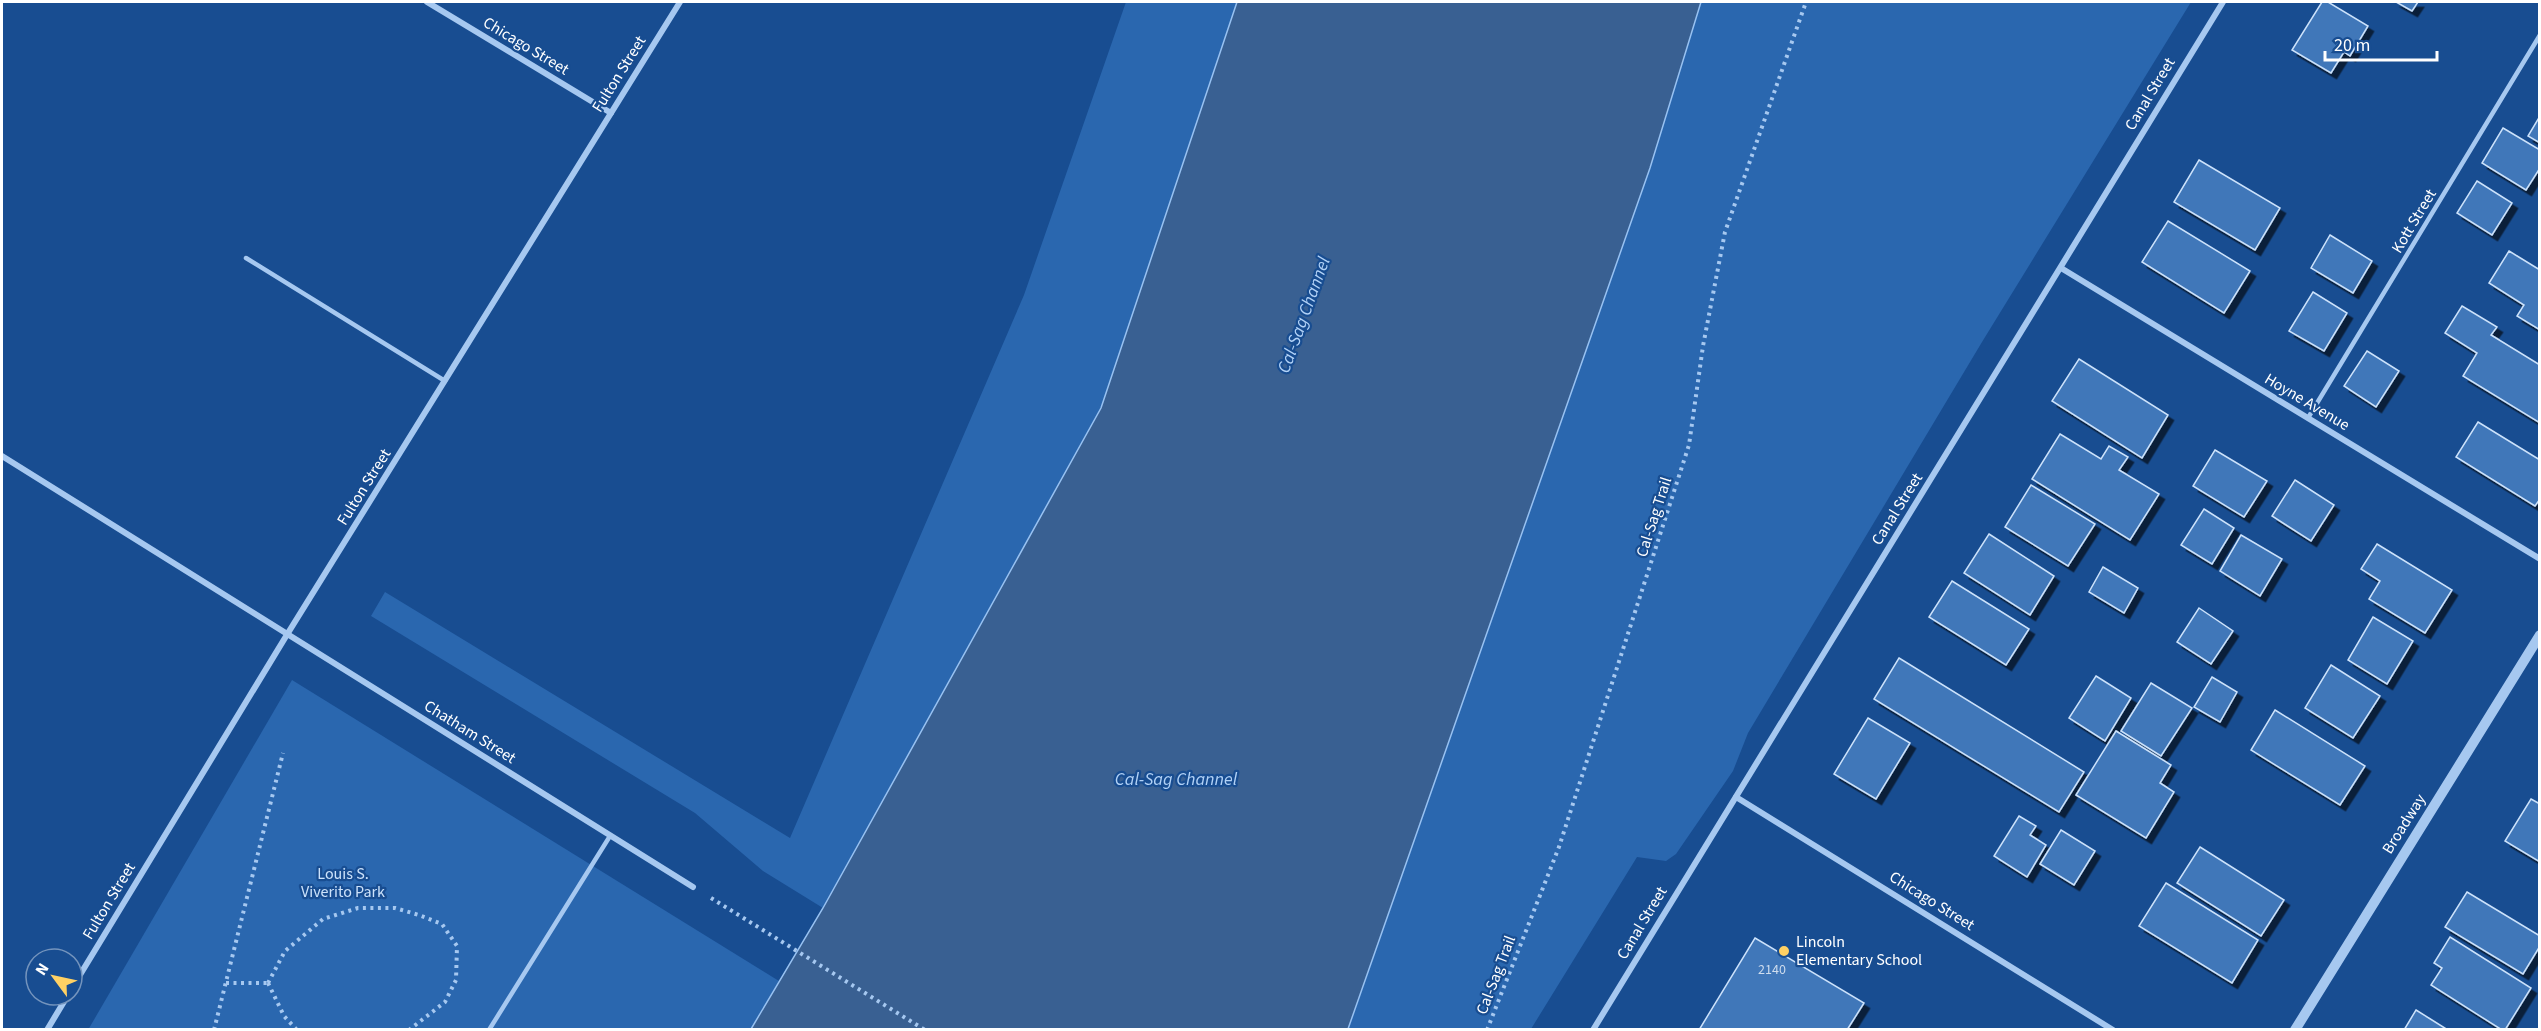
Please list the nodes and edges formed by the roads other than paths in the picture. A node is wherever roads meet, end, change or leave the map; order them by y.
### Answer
1 (428, 2) edge
2 (680, 2) edge
3 (2223, 2) edge
4 (2540, 35) edge
5 (611, 113) junction
6 (246, 258) dead end
7 (2061, 268) junction
8 (445, 381) junction
9 (2308, 418) junction
10 (2, 456) edge
11 (2540, 559) edge
12 (288, 633) junction
13 (2540, 635) edge
14 (1736, 797) junction
15 (609, 836) junction
16 (693, 887) road end
17 (84, 968) edge
18 (60, 1007) edge
19 (46, 1029) edge
20 (489, 1029) edge
21 (1593, 1029) edge
22 (2114, 1029) edge
23 (2295, 1029) edge

1 - 5 street, Chicago Street
2 - 5 street, Fulton Street
3 - 7 street, Canal Street
4 - 9 lane, Kott Street
5 - 8 street, Fulton Street
6 - 8 lane
7 - 9 street, Hoyne Avenue
7 - 14 street, Canal Street
8 - 12 street, Fulton Street
9 - 11 street, Hoyne Avenue
10 - 12 street, Chatham Street
12 - 15 street, Chatham Street
12 - 17 street, Fulton Street
13 - 23 street, Broadway
14 - 21 street, Canal Street
14 - 22 street, Chicago Street
15 - 16 street, Chatham Street
15 - 20 lane
18 - 19 street

